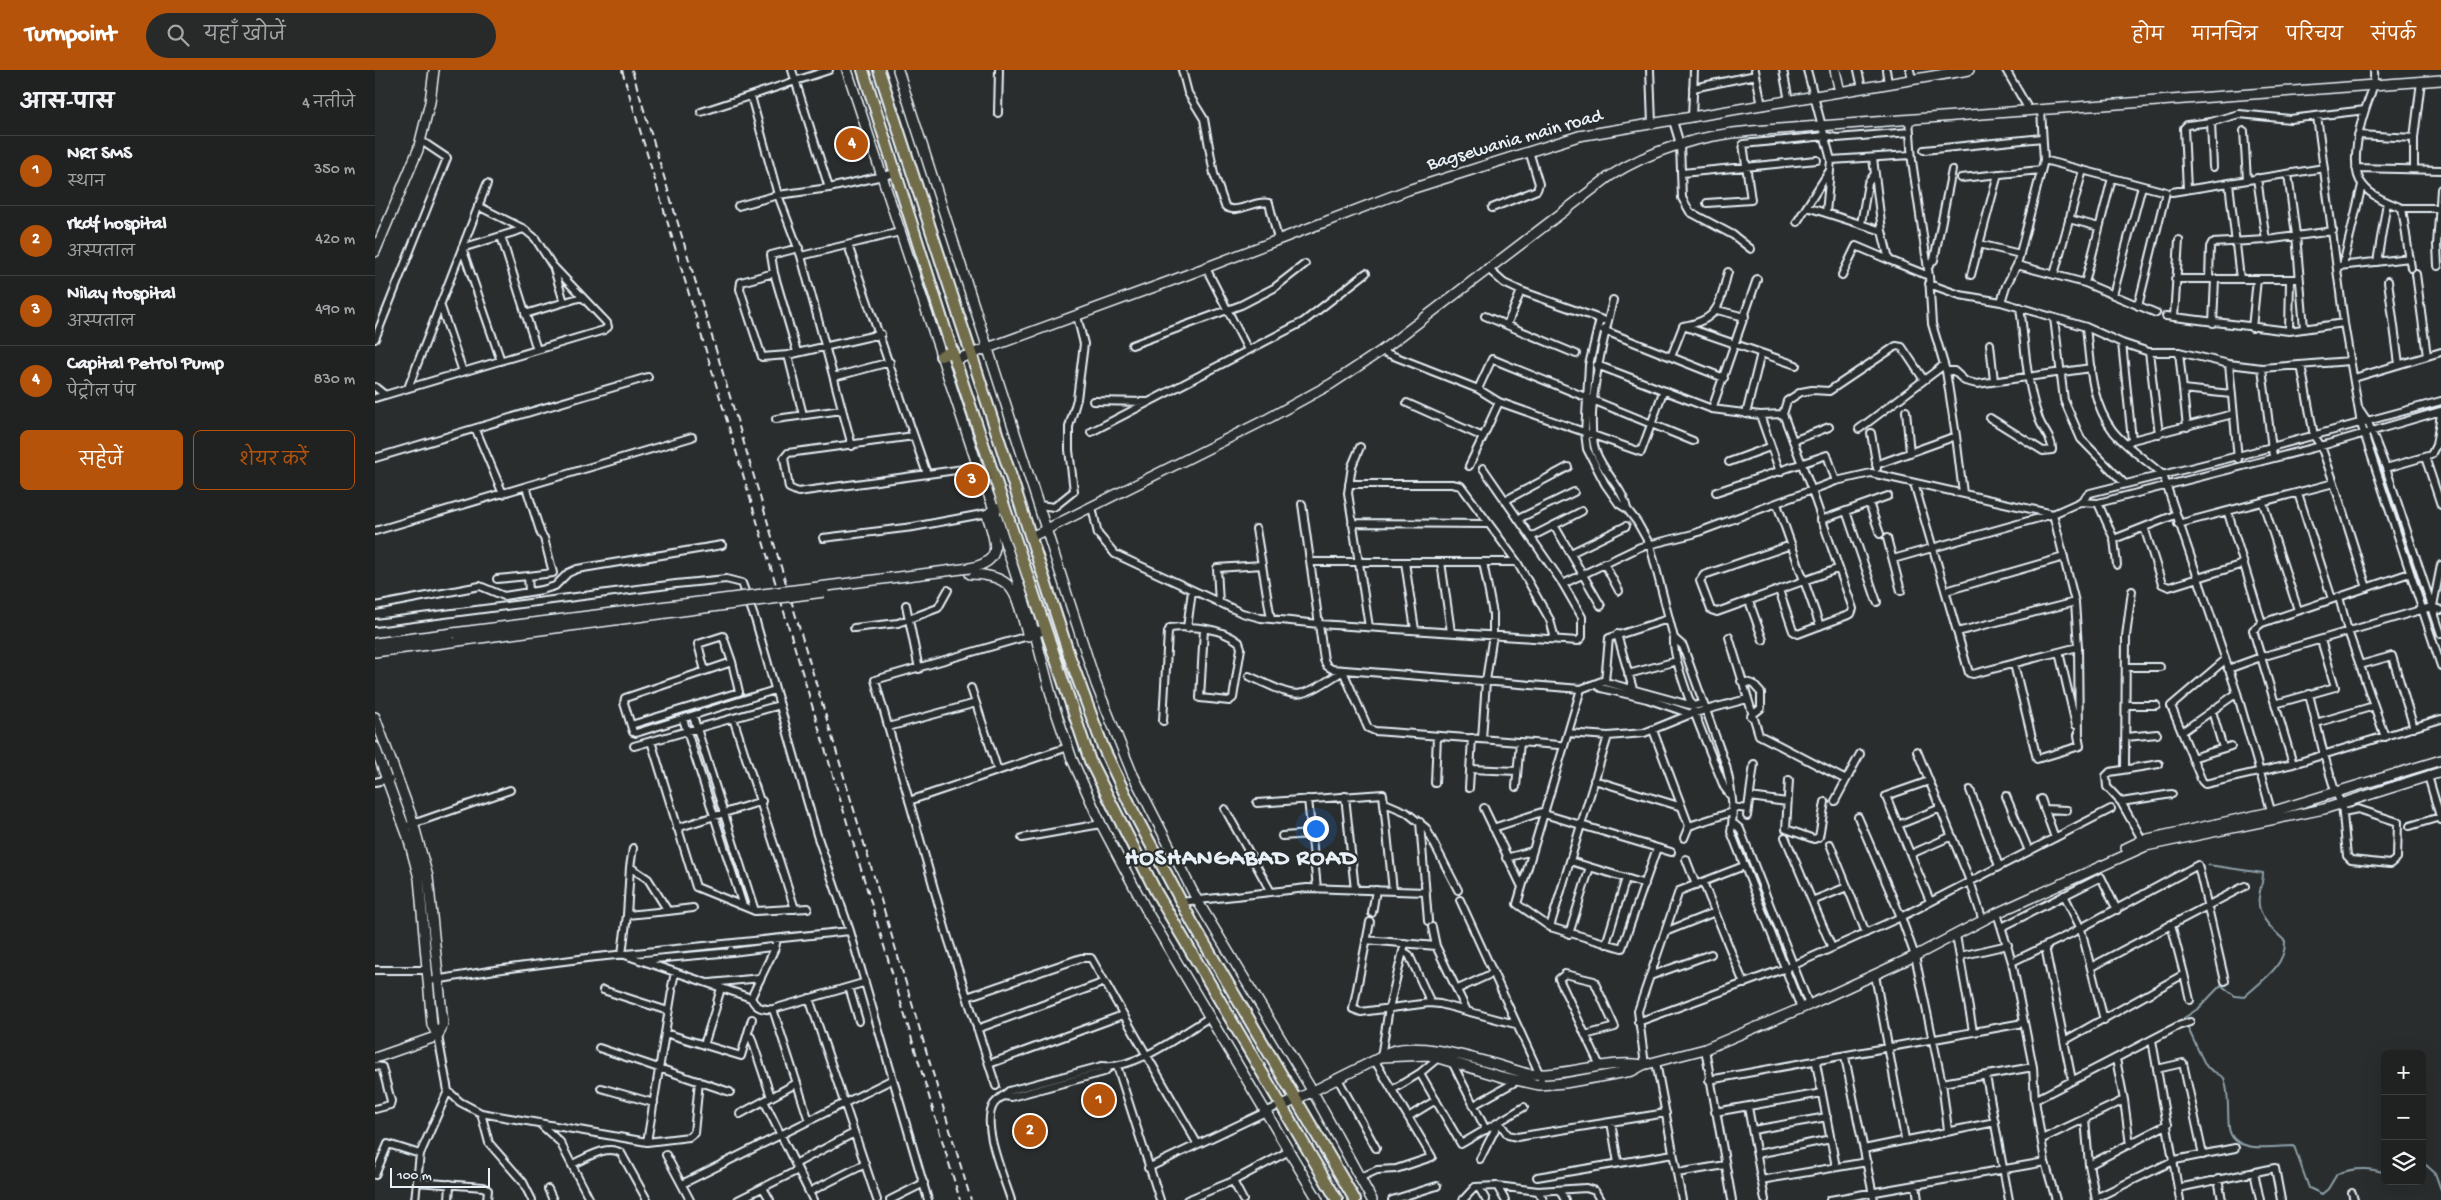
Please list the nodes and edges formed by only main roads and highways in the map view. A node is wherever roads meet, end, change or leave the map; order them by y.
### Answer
1 (863, 70) edge
2 (879, 70) edge
3 (941, 356) road end
4 (954, 356) junction
5 (1337, 1200) edge
6 (1355, 1200) edge

1 - 4 main road
2 - 6 main road
3 - 4 main road
4 - 5 main road

